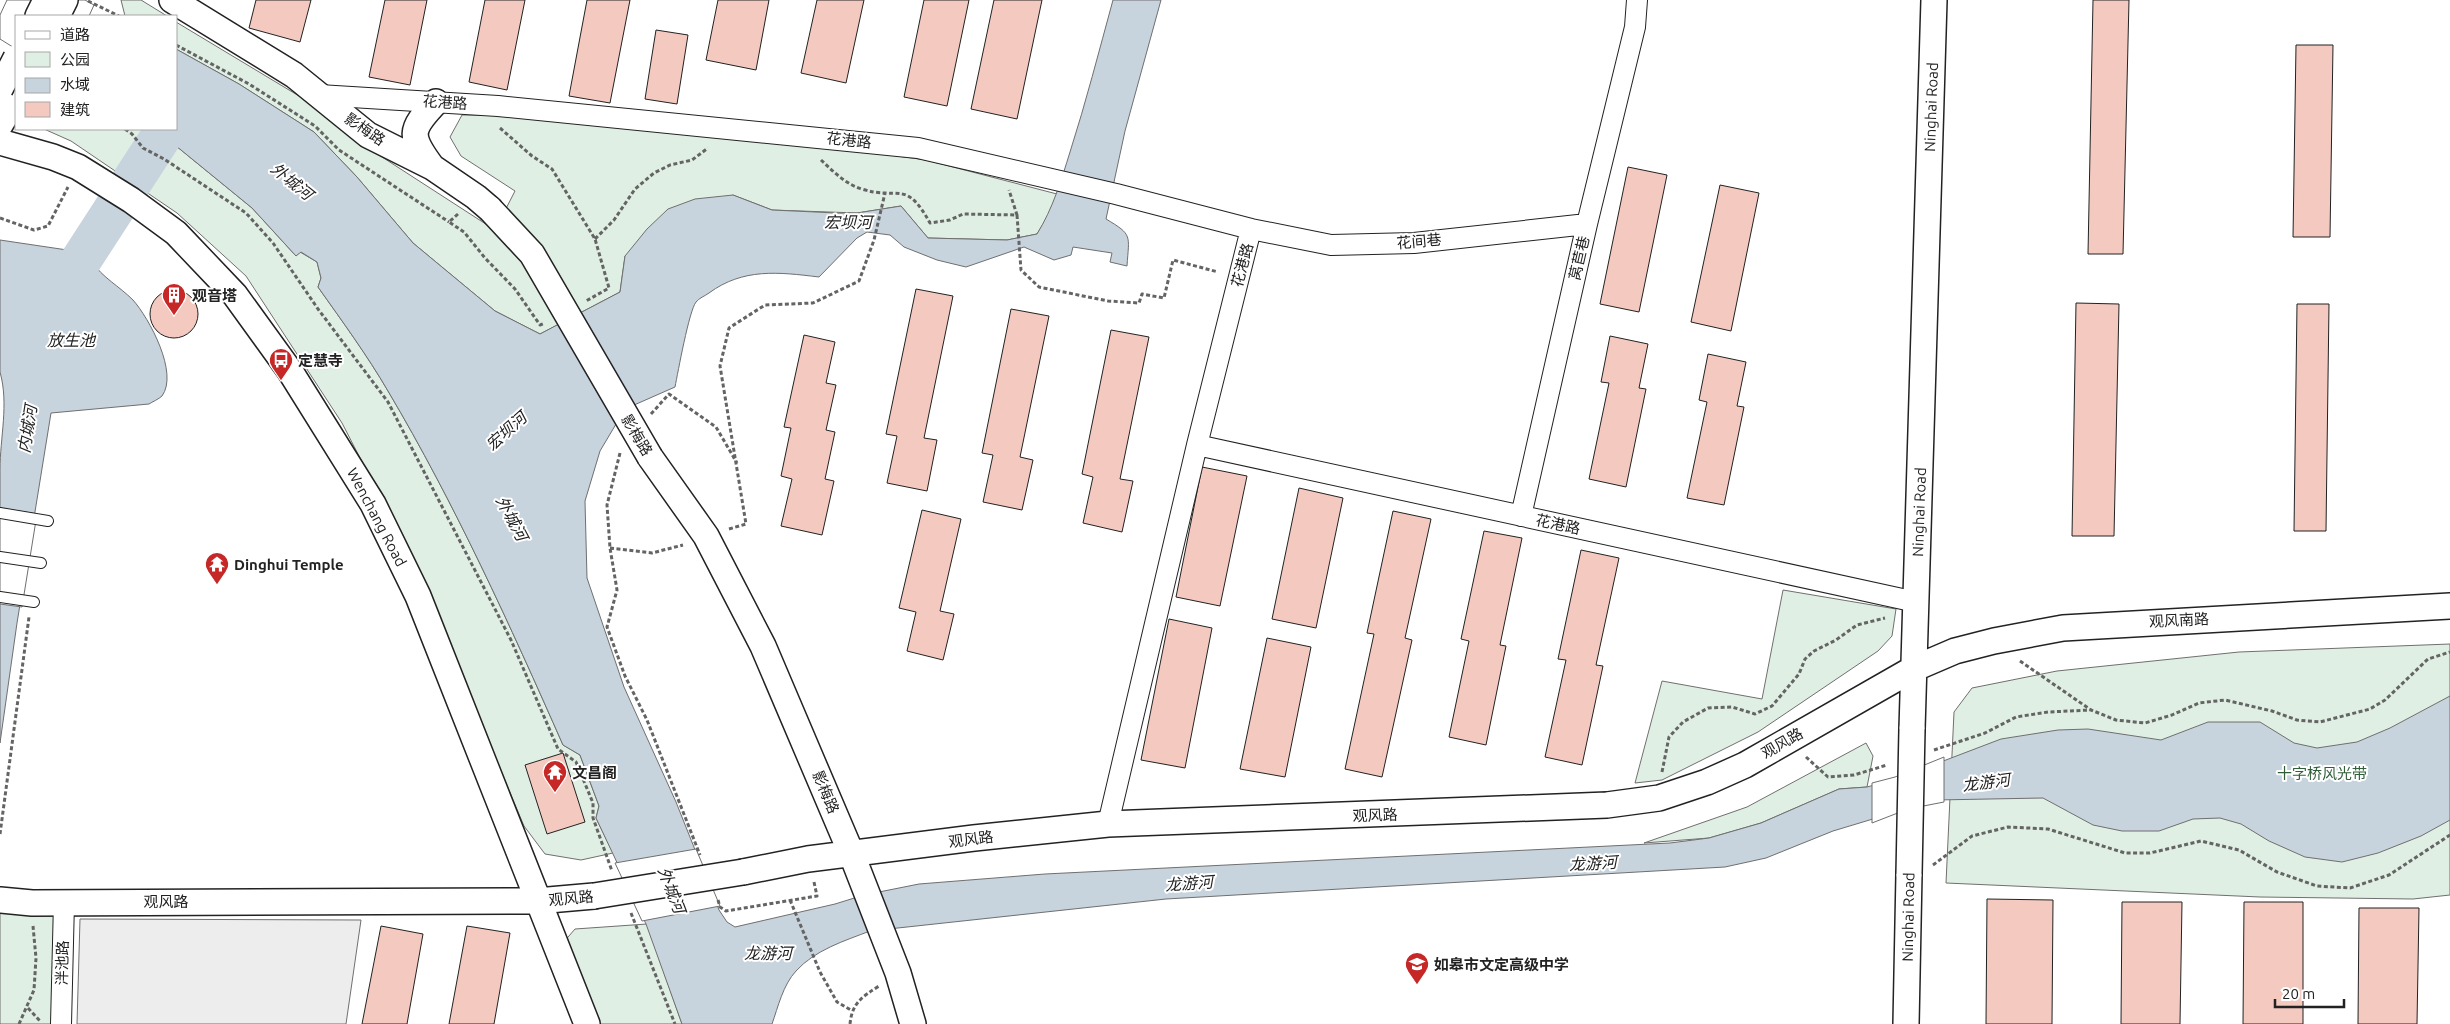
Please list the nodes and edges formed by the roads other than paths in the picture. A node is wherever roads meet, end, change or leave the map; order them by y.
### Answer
1 (46, 0) edge
2 (65, 0) edge
3 (172, 0) edge
4 (1638, 0) edge
5 (1934, 0) edge
6 (38, 15) edge
7 (58, 15) edge
8 (15, 64) edge
9 (319, 95) junction
10 (10, 97) edge
11 (436, 102) junction
12 (0, 125) edge
13 (0, 142) edge
14 (432, 167) junction
15 (1587, 224) junction
16 (1251, 229) junction
17 (1197, 445) junction
18 (0, 513) edge
19 (1521, 516) junction
20 (44, 520) dead end
21 (0, 557) edge
22 (37, 563) dead end
23 (0, 597) edge
24 (30, 601) road end
25 (2450, 606) edge
26 (1916, 608) junction
27 (1913, 669) junction
28 (1108, 824) junction
29 (852, 855) junction
30 (0, 900) edge
31 (537, 900) junction
32 (64, 902) junction
33 (52, 1024) edge
34 (586, 1024) edge
35 (913, 1024) edge
36 (1906, 1024) edge

1 - 6 street
2 - 7 street
3 - 9 street, 影梅路
4 - 15 street, 莴苣巷
5 - 26 street, Ninghai Road
8 - 10 street, bridge
9 - 11 street, 花港路
9 - 14 street, 影梅路
10 - 12 street
11 - 14 street
11 - 16 street, 花港路
13 - 31 street, Wenchang Road
14 - 29 street, 影梅路, bridge
15 - 16 street, 花间巷
15 - 19 street, 莴苣巷
16 - 17 street, 花港路
17 - 19 street, 花港路
17 - 28 street
18 - 20 lane
19 - 26 street, 花港路
21 - 22 lane
23 - 24 lane
25 - 27 street, 观风南路
26 - 27 street, Ninghai Road
27 - 28 street, 观风路
27 - 36 street, Ninghai Road, bridge
28 - 29 street, 观风路
29 - 31 street, 观风路, bridge
29 - 35 street, 影梅路
30 - 32 street, 观风路
31 - 32 street, 观风路
31 - 34 street, Wenchang Road
32 - 33 street, 泮池路

